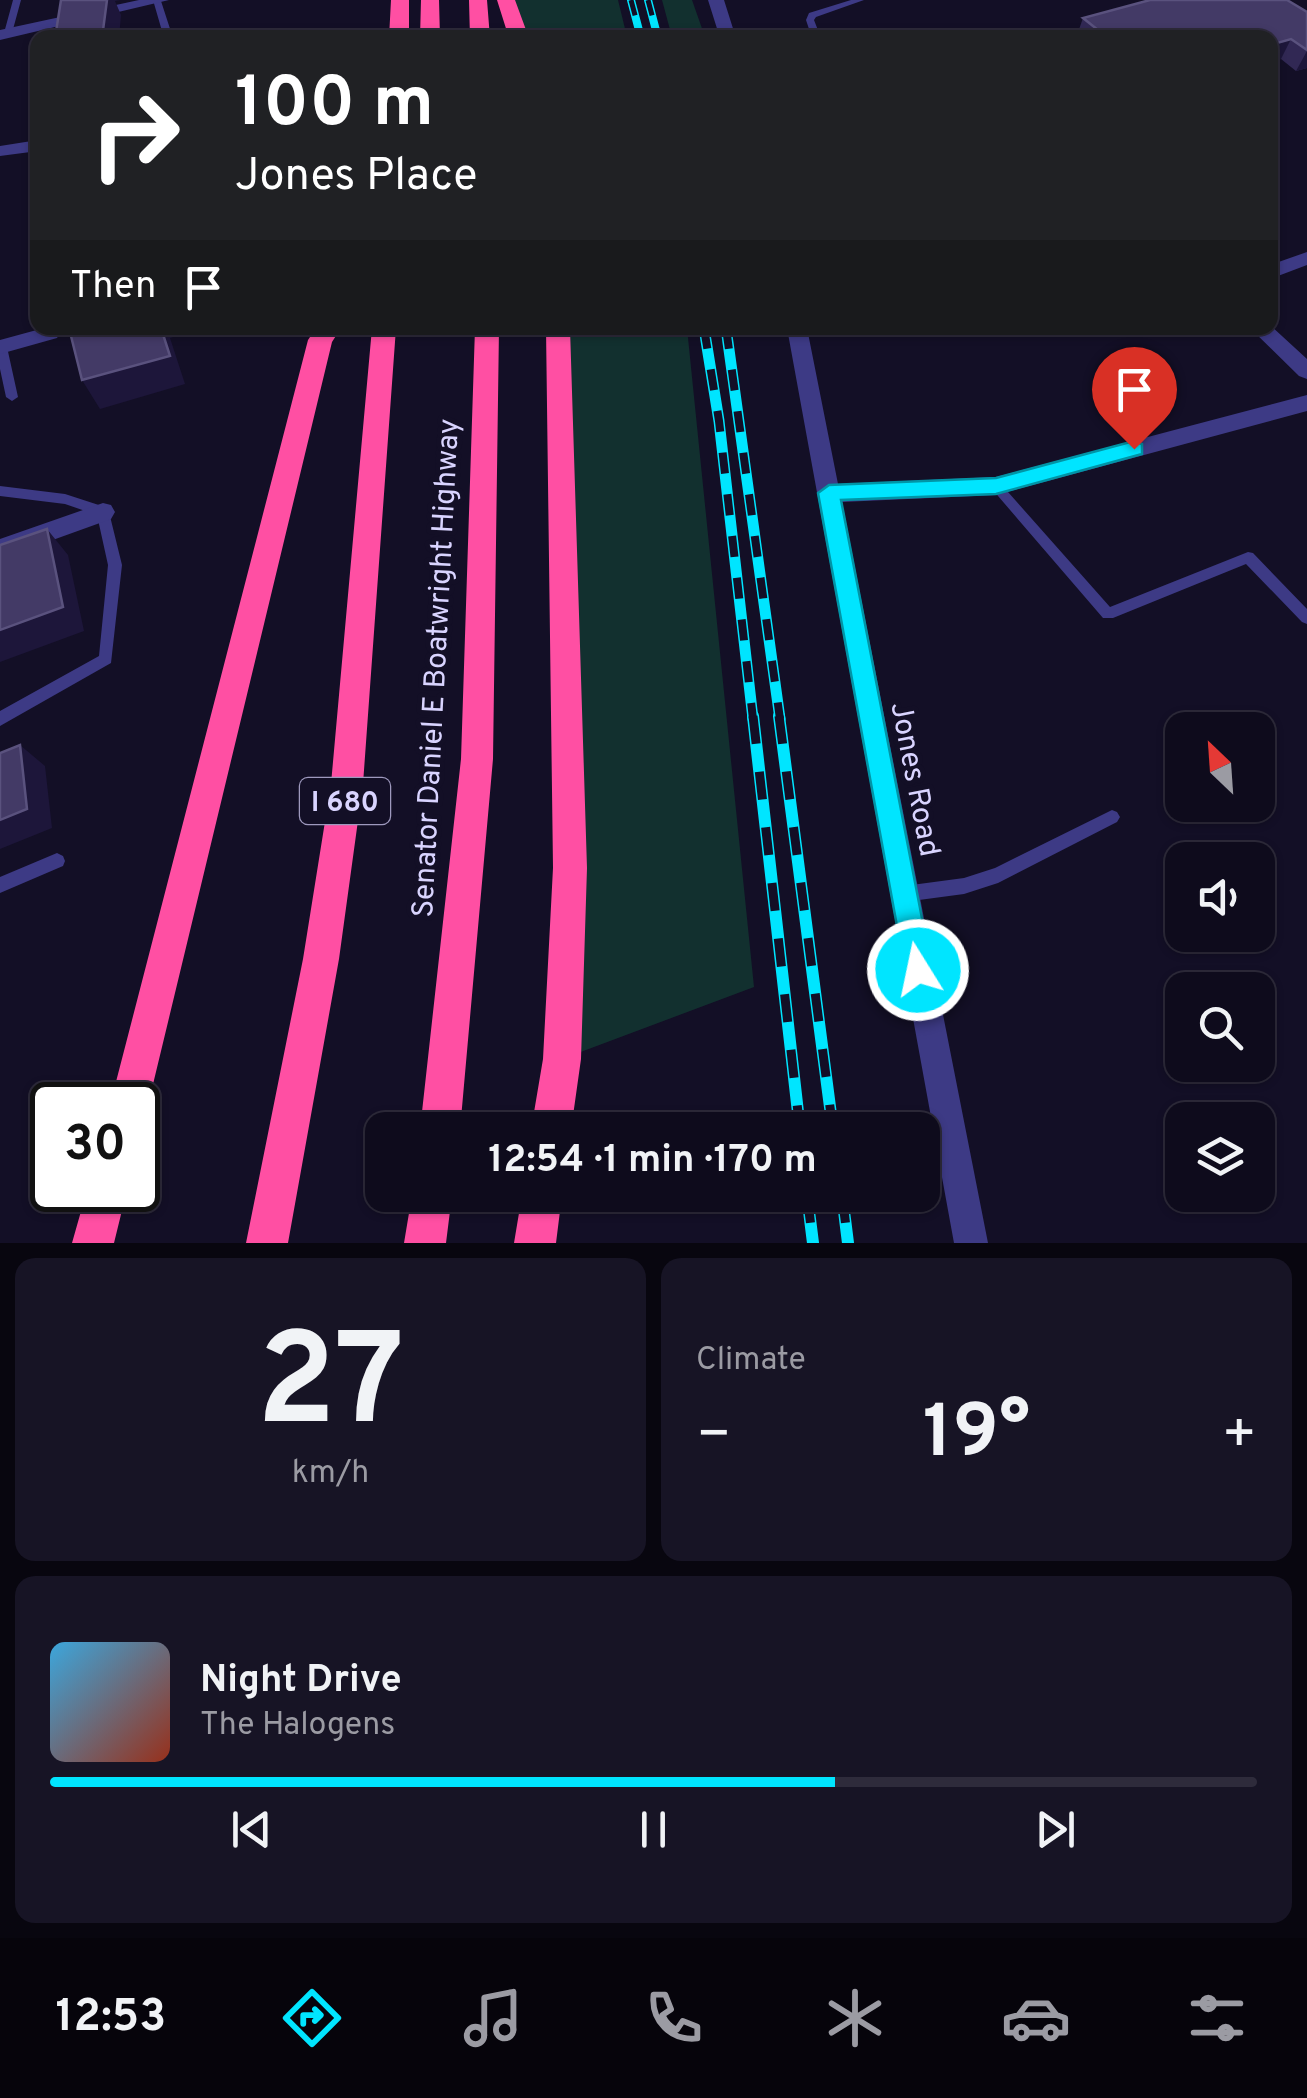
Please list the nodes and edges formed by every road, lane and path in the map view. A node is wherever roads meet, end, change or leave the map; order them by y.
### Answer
1 (17, 0) edge
2 (159, 0) edge
3 (400, 0) edge
4 (430, 0) edge
5 (478, 0) edge
6 (506, 0) edge
7 (716, 0) edge
8 (860, 0) edge
9 (167, 30) edge
10 (399, 30) edge
11 (430, 30) edge
12 (480, 30) edge
13 (516, 30) edge
14 (725, 30) edge
15 (813, 30) edge
16 (4, 34) edge
17 (30, 146) edge
18 (0, 150) edge
19 (1307, 258) edge
20 (1278, 269) edge
21 (43, 335) edge
22 (324, 335) edge
23 (488, 335) edge
24 (558, 335) edge
25 (798, 335) edge
26 (1268, 335) edge
27 (390, 336) edge
28 (0, 347) edge
29 (1307, 371) edge
30 (12, 397) dead end
31 (1307, 403) edge
32 (996, 486) junction
33 (0, 491) edge
34 (829, 493) junction
35 (103, 512) junction
36 (0, 549) edge
37 (1307, 618) edge
38 (0, 719) edge
39 (1112, 817) dead end
40 (57, 861) dead end
41 (0, 885) edge
42 (904, 894) junction
43 (135, 1082) edge
44 (442, 1112) edge
45 (554, 1112) edge
46 (101, 1212) edge
47 (430, 1212) edge
48 (540, 1212) edge
49 (93, 1243) edge
50 (268, 1243) edge
51 (425, 1243) edge
52 (535, 1243) edge
53 (971, 1243) edge

1 - 16 lane
2 - 9 lane
2 - 16 street
3 - 10 highway
4 - 11 highway
5 - 12 highway
6 - 13 highway
7 - 14 street
8 - 15 lane
17 - 18 street
19 - 20 street
21 - 28 street
22 - 43 highway
23 - 44 highway, Senator Daniel E Boatwright Highway
24 - 45 highway
25 - 34 street, Jones Road
26 - 29 street
27 - 50 highway, I 680
28 - 30 lane
31 - 32 street
32 - 34 street
32 - 37 lane
33 - 35 lane
34 - 42 street, Jones Road
35 - 36 street
35 - 38 lane
39 - 42 lane
40 - 41 lane
42 - 53 street, Jones Road
46 - 49 highway
47 - 51 highway
48 - 52 highway

